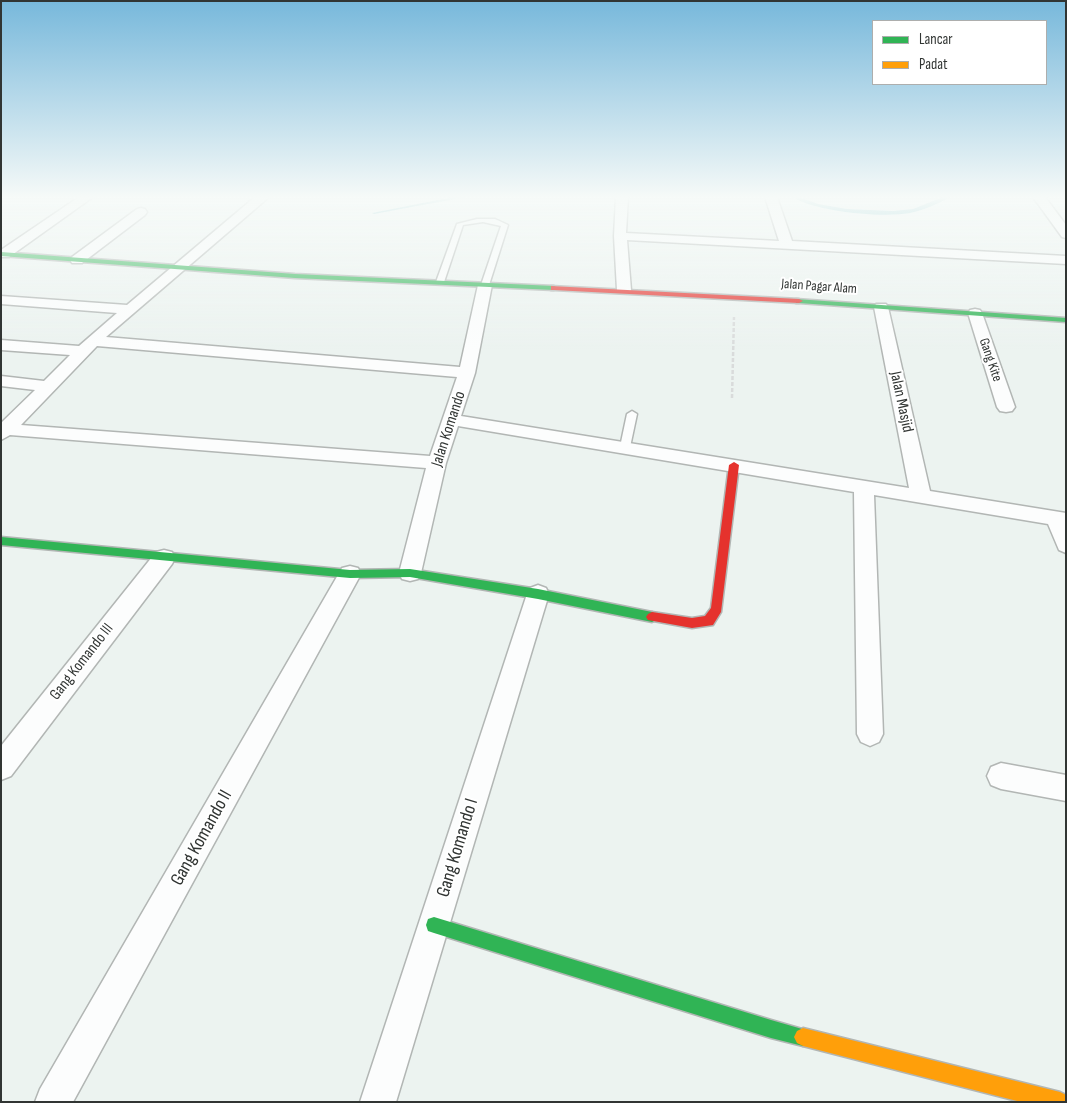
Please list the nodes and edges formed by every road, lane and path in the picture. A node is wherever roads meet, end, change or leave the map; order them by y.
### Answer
1 (92, 248) edge
2 (202, 248) edge
3 (452, 248) edge
4 (497, 248) edge
5 (621, 248) edge
6 (864, 248) edge
7 (3, 254) edge
8 (77, 260) junction
9 (1066, 260) edge
10 (179, 268) junction
11 (440, 282) junction
12 (485, 285) junction
13 (624, 290) junction
14 (735, 297) junction
15 (1, 300) edge
16 (880, 307) junction
17 (128, 309) junction
18 (974, 313) junction
19 (1066, 320) edge
20 (1, 345) edge
21 (87, 346) junction
22 (467, 373) junction
23 (1, 381) edge
24 (47, 386) junction
25 (732, 398) dead end
26 (1006, 407) dead end
27 (632, 414) dead end
28 (452, 420) junction
29 (4, 431) edge
30 (625, 447) junction
31 (437, 463) junction
32 (734, 466) junction
33 (864, 487) junction
34 (921, 496) junction
35 (1061, 520) edge
36 (1, 541) edge
37 (1066, 545) edge
38 (164, 558) junction
39 (350, 574) junction
40 (410, 574) junction
41 (538, 594) junction
42 (870, 734) dead end
43 (1, 767) edge
44 (1001, 776) dead end
45 (1066, 788) edge
46 (434, 925) junction
47 (53, 1102) edge
48 (378, 1102) edge
49 (1060, 1102) edge

1 - 8 street
2 - 10 street
3 - 11 lane
4 - 12 lane
5 - 13 street
6 - 9 street
7 - 8 street, Jalan Pagar Alam
8 - 10 street, Jalan Pagar Alam
10 - 11 street, Jalan Pagar Alam
10 - 17 street
11 - 12 street, Jalan Pagar Alam
12 - 13 street, Jalan Pagar Alam
12 - 22 street, Jalan Komando
13 - 14 street, Jalan Pagar Alam
14 - 16 street, Jalan Pagar Alam
14 - 25 path
15 - 17 street
16 - 18 street, Jalan Pagar Alam
16 - 34 street, Jalan Masjid
17 - 21 street
18 - 19 street, Jalan Pagar Alam
18 - 26 street, Gang Kite
20 - 21 street
21 - 22 street
21 - 24 street
22 - 28 street, Jalan Komando
23 - 24 street
24 - 29 street
27 - 30 lane
28 - 30 street
28 - 31 street, Jalan Komando
29 - 31 street
30 - 32 street
31 - 40 street, Jalan Komando
32 - 33 street
32 - 41 street
33 - 34 street
33 - 42 street
34 - 35 street
35 - 37 street
36 - 38 street
38 - 39 street
38 - 43 street, Gang Komando III
39 - 40 street
39 - 47 street, Gang Komando II
40 - 41 street
41 - 46 street, Gang Komando I
44 - 45 street
46 - 48 street, Gang Komando I
46 - 49 street

